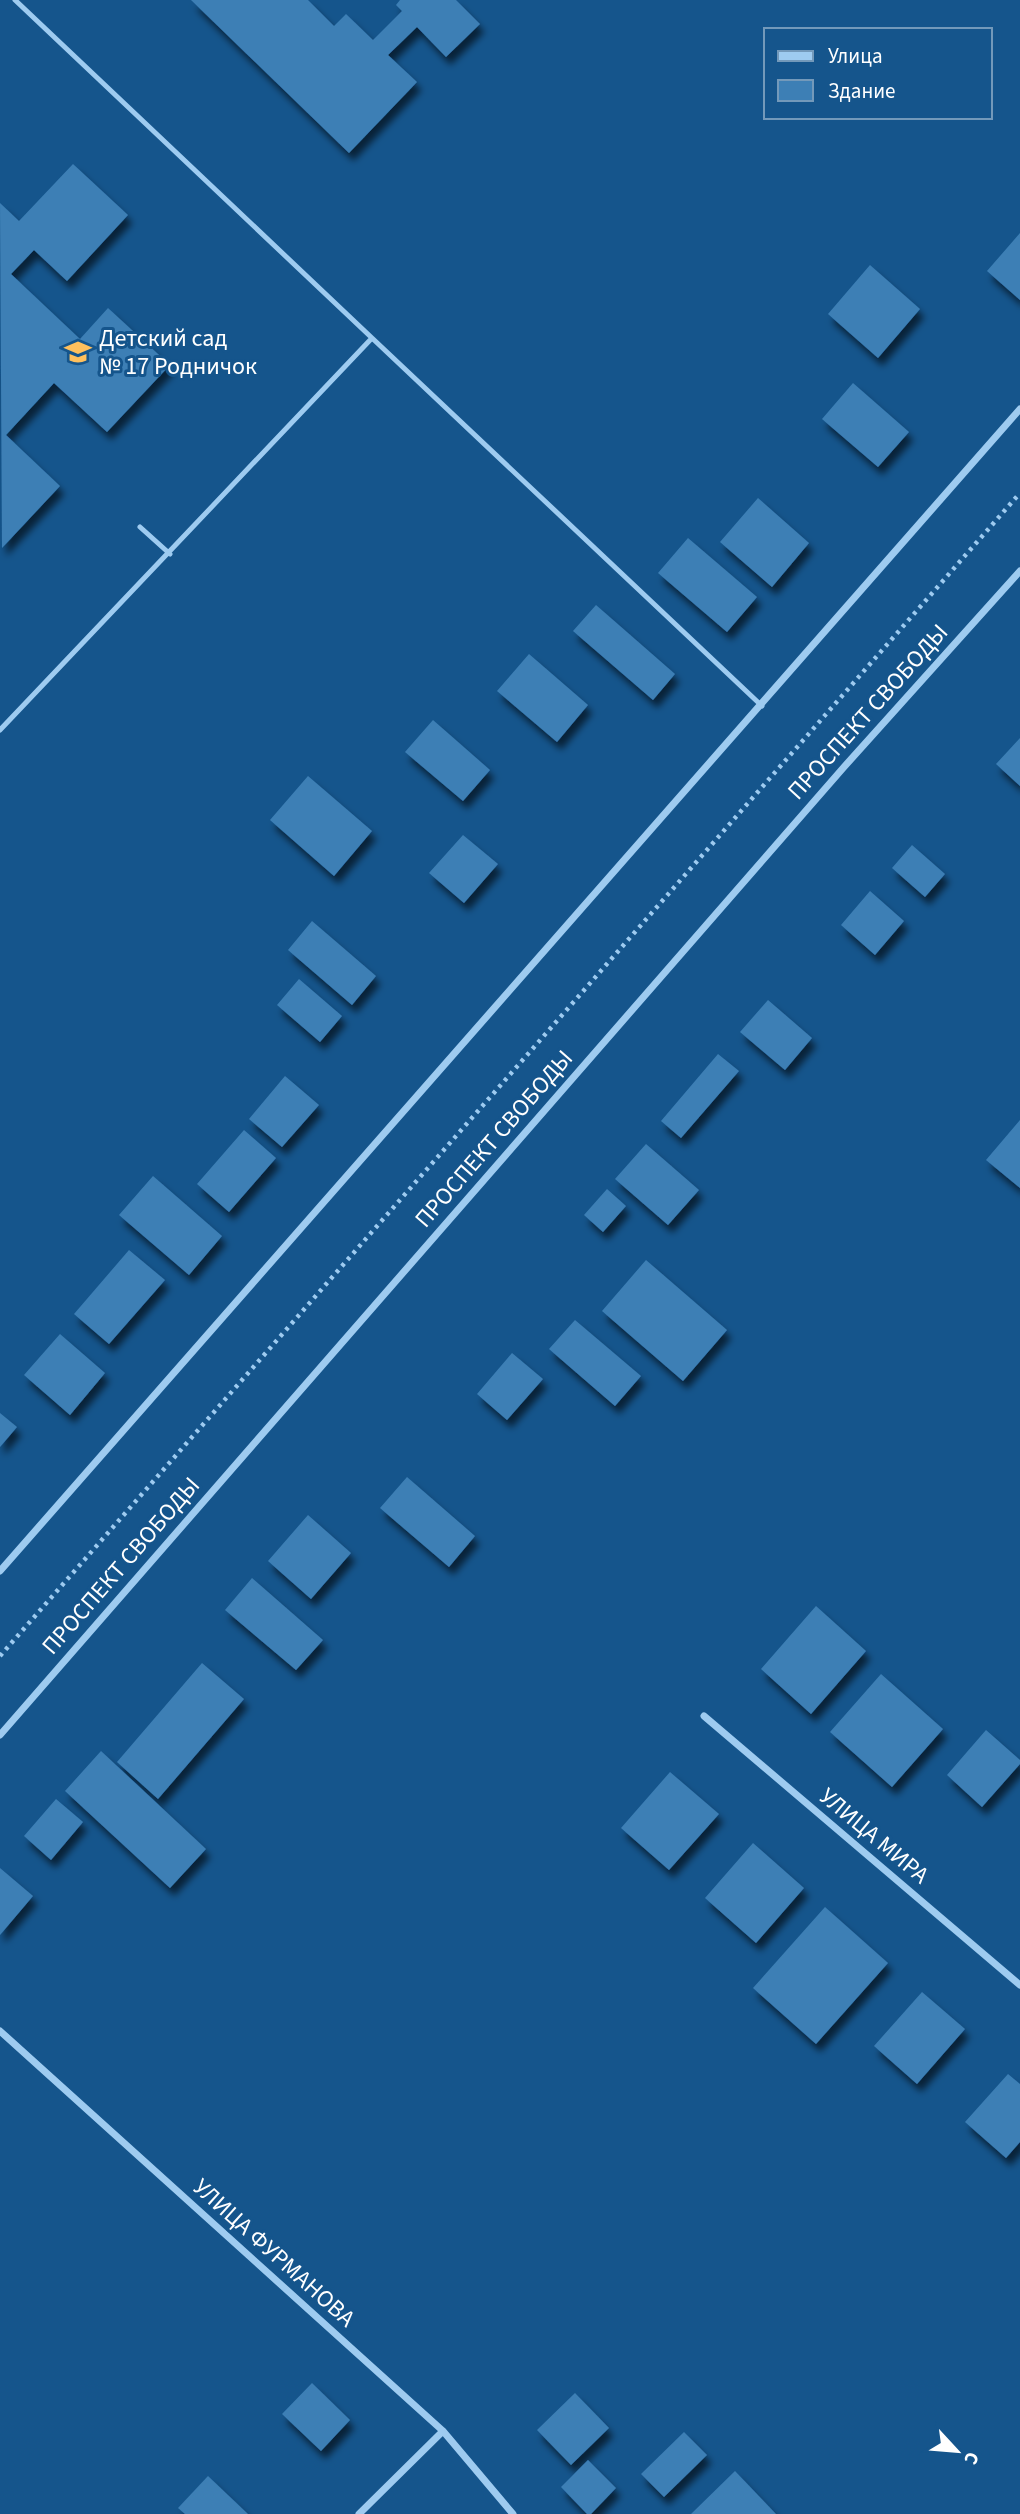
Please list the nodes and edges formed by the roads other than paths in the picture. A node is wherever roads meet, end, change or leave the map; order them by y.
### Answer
1 (15, 0) edge
2 (372, 338) junction
3 (1020, 409) edge
4 (140, 527) dead end
5 (170, 555) junction
6 (1020, 571) edge
7 (762, 706) junction
8 (0, 730) edge
9 (0, 1571) edge
10 (704, 1716) dead end
11 (0, 1735) edge
12 (1020, 1985) edge
13 (0, 2031) edge
14 (443, 2431) junction
15 (359, 2514) edge
16 (513, 2514) edge

1 - 2 lane
2 - 5 lane
2 - 7 lane
3 - 7 street
4 - 5 lane
5 - 8 lane
6 - 11 street, ПРОСПЕКТ СВОБОДЫ
7 - 9 street
10 - 12 street, УЛИЦА МИРА
13 - 14 street, УЛИЦА ФУРМАНОВА
14 - 15 street
14 - 16 street, УЛИЦА ФУРМАНОВА

